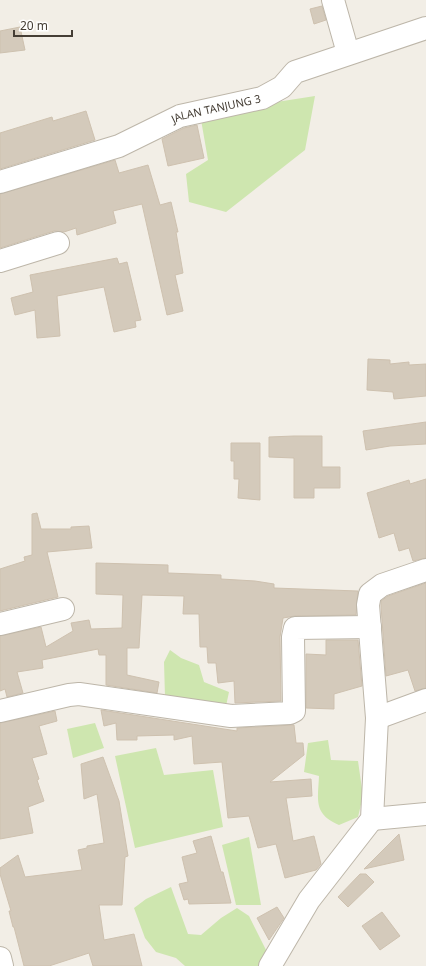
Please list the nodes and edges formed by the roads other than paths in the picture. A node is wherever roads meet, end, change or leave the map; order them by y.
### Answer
1 (333, 0) edge
2 (426, 28) edge
3 (348, 53) junction
4 (0, 182) edge
5 (58, 243) dead end
6 (0, 261) edge
7 (426, 570) edge
8 (63, 609) dead end
9 (0, 624) edge
10 (370, 627) junction
11 (426, 700) edge
12 (0, 711) edge
13 (377, 718) junction
14 (426, 814) edge
15 (372, 819) junction
16 (0, 958) edge
17 (2, 966) edge
18 (270, 966) edge

1 - 3 street
2 - 3 street, JALAN TANJUNG 3
3 - 4 street, JALAN TANJUNG 3
5 - 6 street
7 - 10 street
8 - 9 street
10 - 12 street
10 - 13 street
11 - 13 street
13 - 15 street
14 - 15 street
15 - 18 street
16 - 17 street

